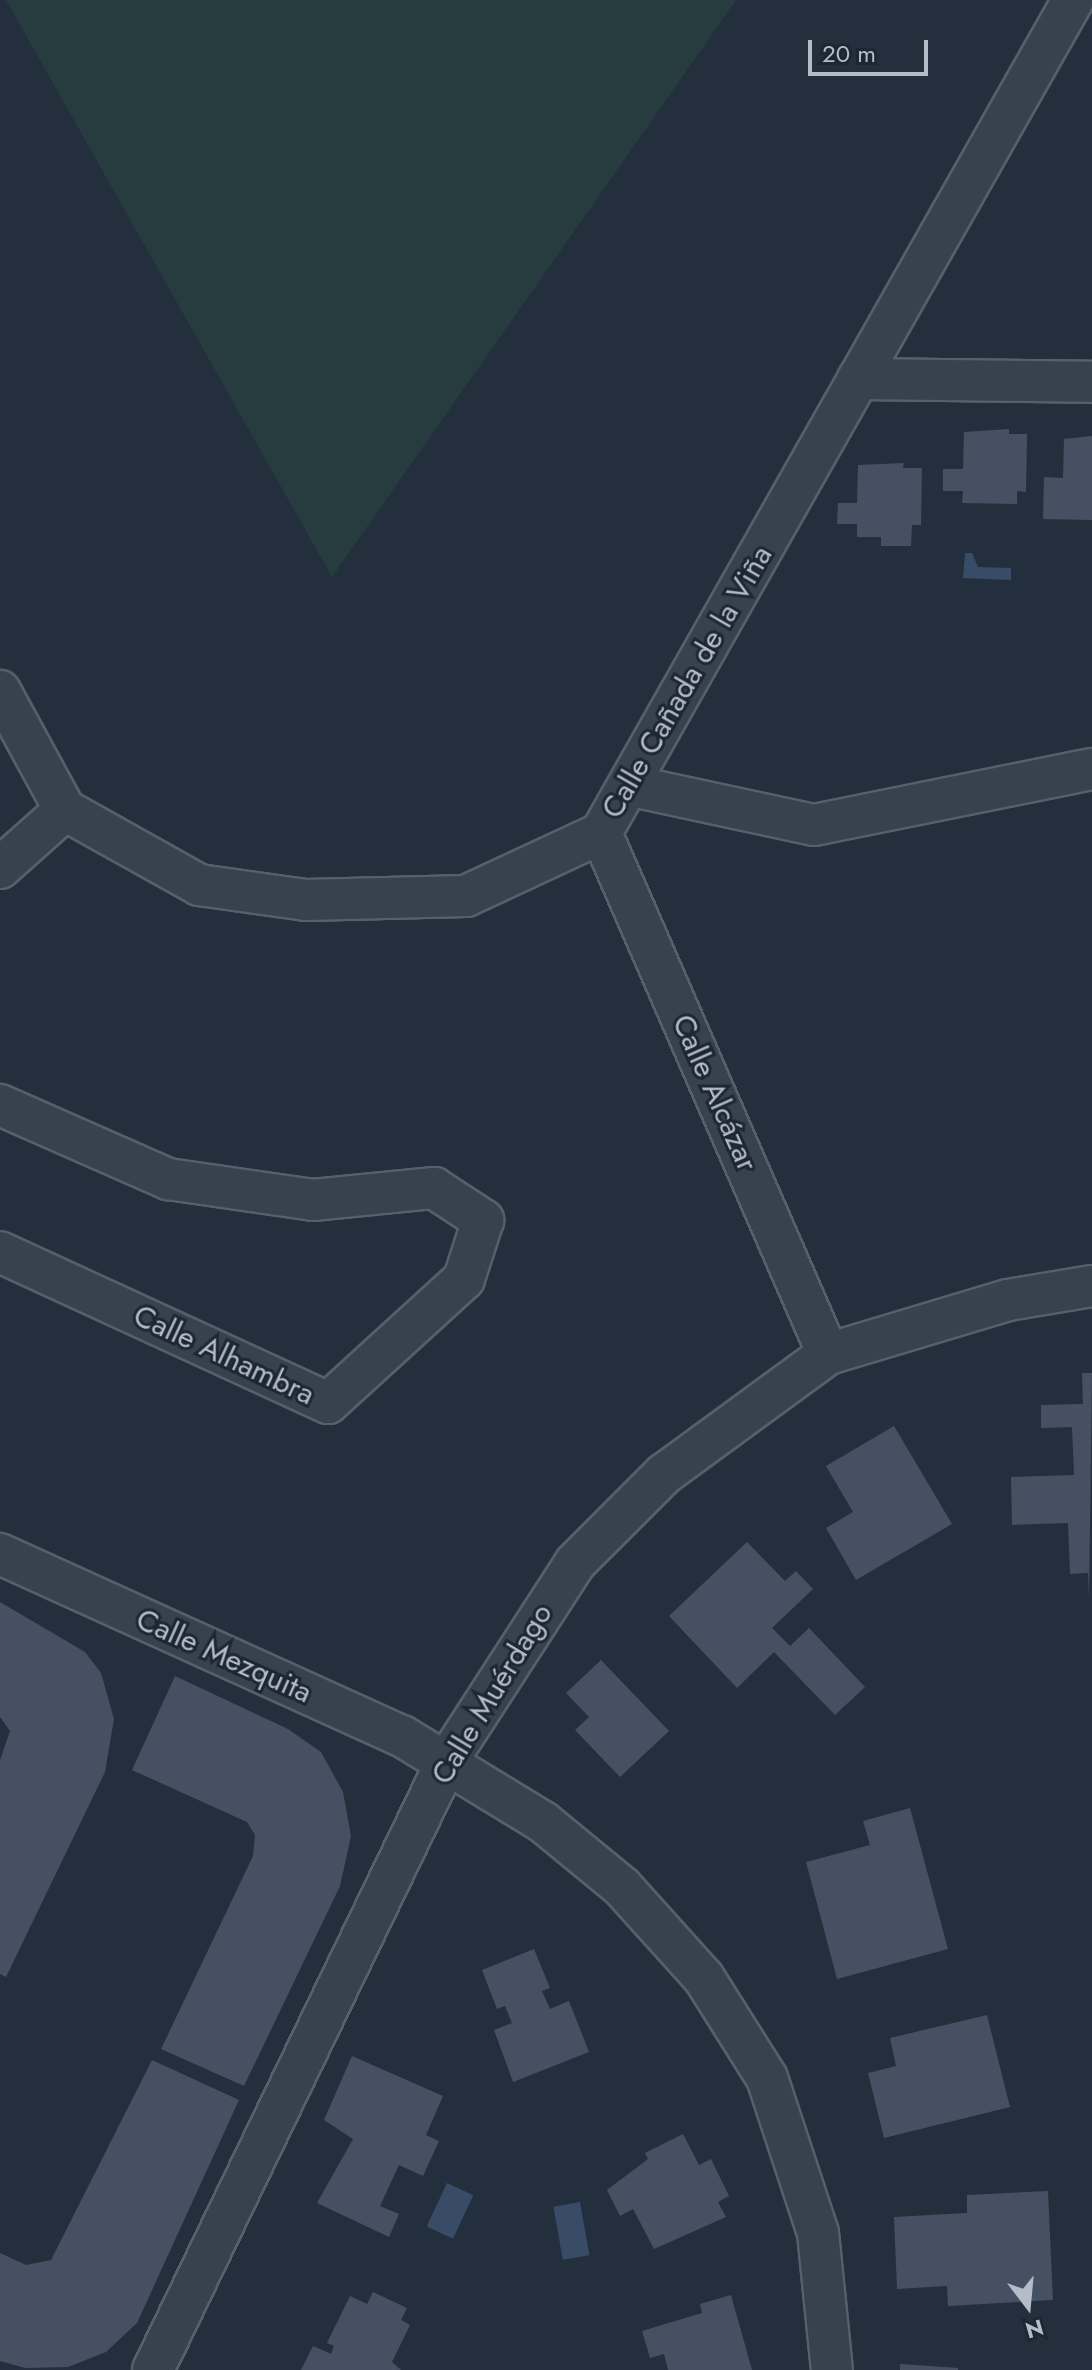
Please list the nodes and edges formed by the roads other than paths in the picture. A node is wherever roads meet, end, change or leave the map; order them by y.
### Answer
1 (1073, 0) edge
2 (858, 379) junction
3 (1092, 382) edge
4 (0, 691) edge
5 (1092, 769) edge
6 (632, 786) junction
7 (65, 810) junction
8 (601, 833) junction
9 (0, 868) edge
10 (0, 1105) edge
11 (0, 1252) edge
12 (1092, 1286) edge
13 (828, 1354) junction
14 (0, 1554) edge
15 (447, 1761) junction
16 (153, 2370) edge
17 (832, 2370) edge

1 - 2 street, Calle Cañada de la Viña
2 - 3 street
2 - 6 street, Calle Cañada de la Viña
4 - 7 street
5 - 6 street
6 - 8 street, Calle Cañada de la Viña
7 - 8 street, Calle Cañada de la Viña
7 - 9 street
8 - 13 street, Calle Alcázar
10 - 11 street, Calle Alhambra
12 - 13 street, Calle Muérdago
13 - 15 street, Calle Muérdago
14 - 15 street, Calle Mezquita
15 - 16 street, Calle Muérdago
15 - 17 street, Calle Mezquita

